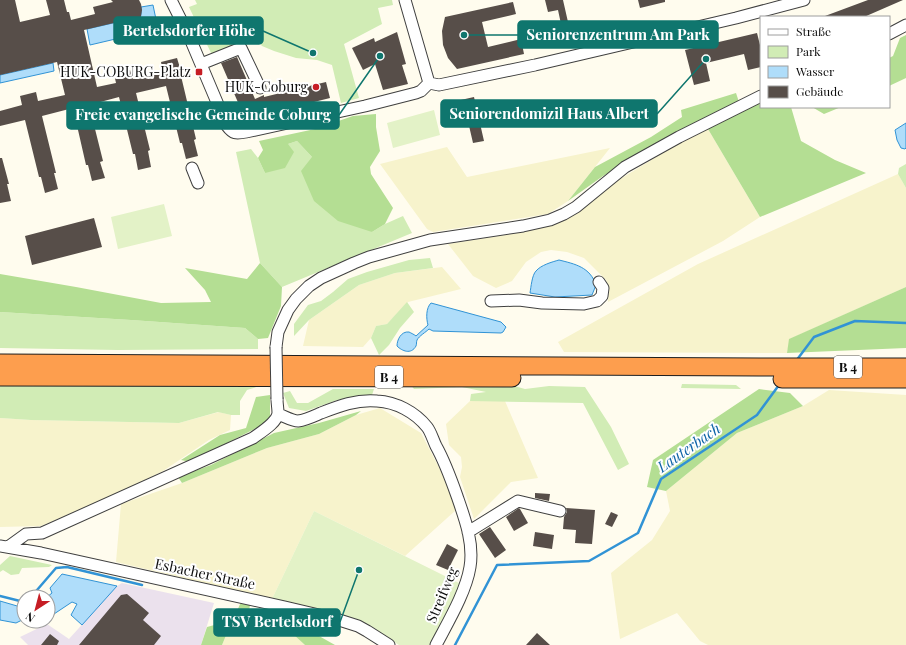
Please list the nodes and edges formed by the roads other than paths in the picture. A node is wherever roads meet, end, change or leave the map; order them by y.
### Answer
1 (171, 0) edge
2 (404, 0) edge
3 (804, 0) edge
4 (906, 25) edge
5 (890, 33) edge
6 (201, 64) junction
7 (429, 83) junction
8 (260, 88) dead end
9 (760, 96) edge
10 (192, 168) dead end
11 (198, 183) dead end
12 (599, 282) dead end
13 (491, 301) dead end
14 (0, 363) edge
15 (906, 366) edge
16 (756, 373) junction
17 (811, 373) junction
18 (0, 376) edge
19 (906, 379) edge
20 (278, 414) junction
21 (560, 511) dead end
22 (468, 532) junction
23 (4, 546) edge
24 (390, 645) edge
25 (436, 645) edge

1 - 6 street
2 - 7 street
3 - 7 street
4 - 5 street
6 - 7 street
6 - 8 street
9 - 20 street, bridge
10 - 11 street
12 - 13 street
14 - 16 highway, B 4
15 - 17 highway, B 4
16 - 17 highway, B 4
16 - 18 highway, B 4
17 - 19 highway, B 4
20 - 22 street, Streifweg
20 - 23 street
21 - 22 street
22 - 25 street, Streifweg
23 - 24 street, Esbacher Straße

